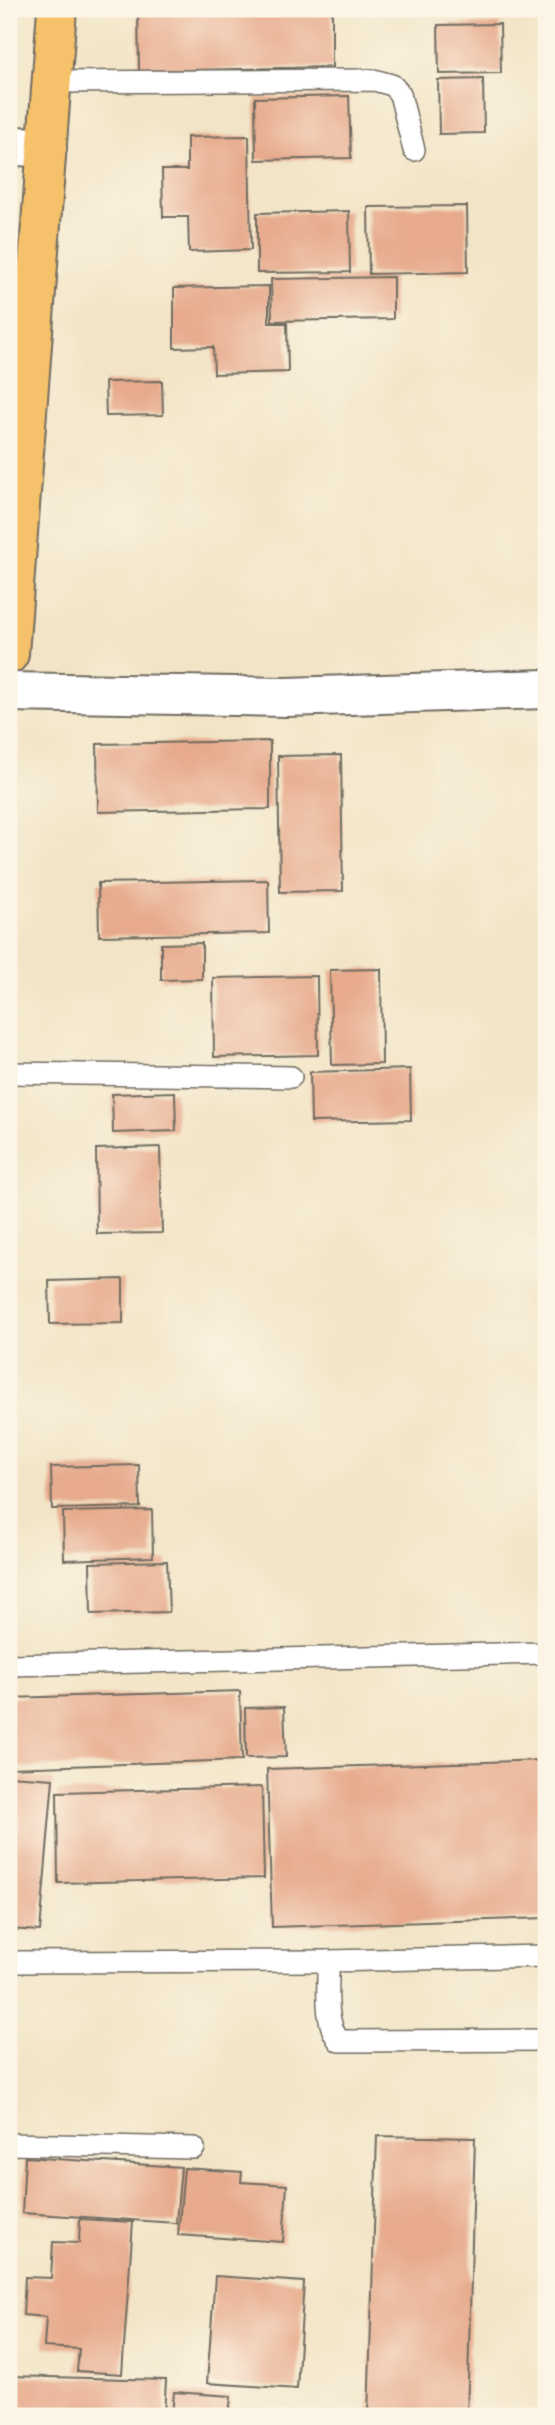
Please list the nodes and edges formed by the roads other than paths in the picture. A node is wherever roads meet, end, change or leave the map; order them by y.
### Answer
1 (57, 9) edge
2 (52, 82) junction
3 (9, 146) edge
4 (47, 147) junction
5 (414, 150) dead end
6 (14, 505) edge
7 (9, 654) edge
8 (546, 690) edge
9 (9, 692) edge
10 (9, 1073) edge
11 (291, 1077) dead end
12 (546, 1653) edge
13 (9, 1665) edge
14 (546, 1956) edge
15 (328, 1961) junction
16 (9, 1962) edge
17 (546, 2040) edge
18 (9, 2144) edge
19 (194, 2148) dead end

1 - 2 highway
2 - 4 highway
2 - 5 lane
3 - 4 street
4 - 6 highway
6 - 7 highway
8 - 9 street
10 - 11 lane
12 - 13 lane
14 - 15 lane
15 - 16 lane
15 - 17 lane
18 - 19 lane

